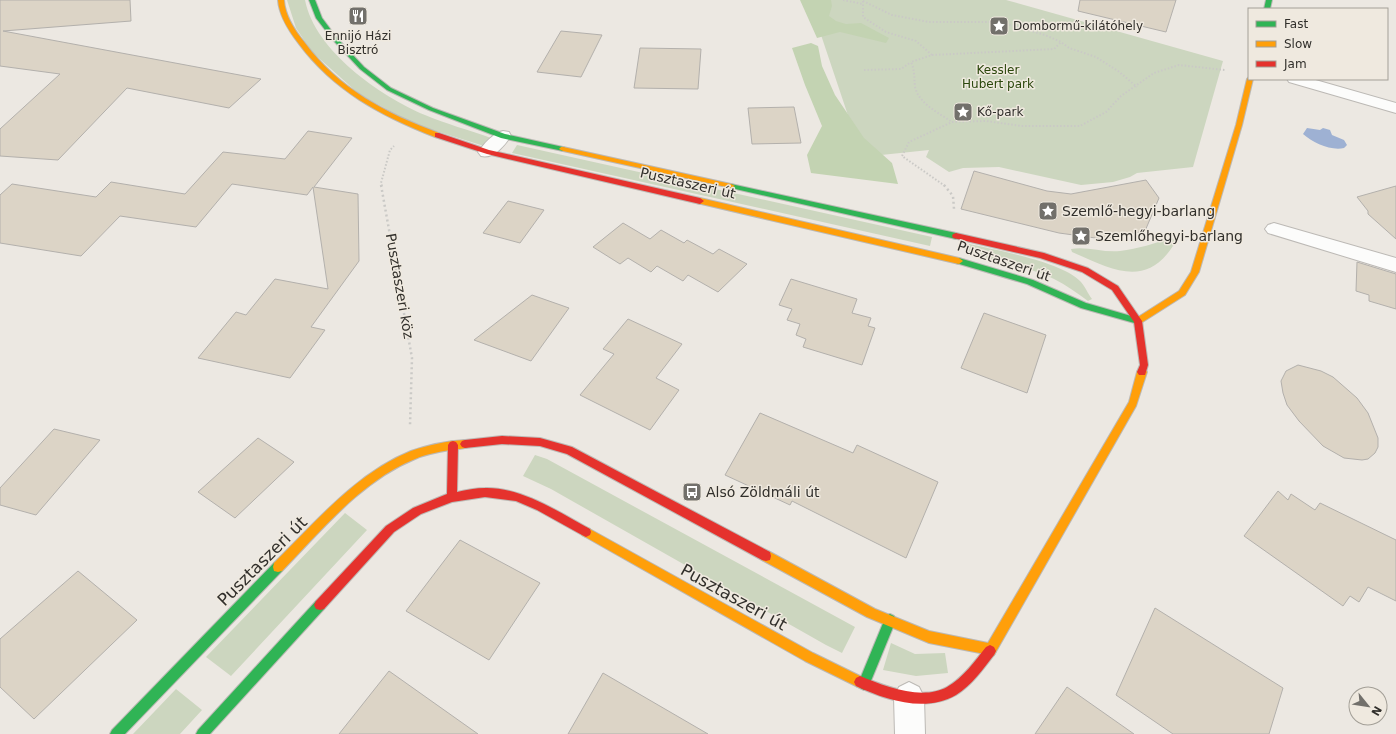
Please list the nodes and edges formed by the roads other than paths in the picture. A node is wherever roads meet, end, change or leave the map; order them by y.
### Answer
1 (281, 0) edge
2 (312, 0) edge
3 (1250, 80) edge
4 (1299, 80) edge
5 (1396, 108) edge
6 (502, 136) junction
7 (487, 152) junction
8 (1274, 229) dead end
9 (1396, 265) edge
10 (1138, 321) junction
11 (453, 445) junction
12 (452, 497) junction
13 (890, 620) junction
14 (991, 649) junction
15 (864, 684) junction
16 (909, 697) junction
17 (116, 734) edge
18 (202, 734) edge
19 (910, 734) edge

1 - 7 street, Pusztaszeri út
2 - 6 street, Pusztaszeri út
3 - 10 street
4 - 5 street
6 - 7 street
6 - 10 street, Pusztaszeri út
7 - 10 street, Pusztaszeri út
8 - 9 lane
10 - 14 street, Pusztaszeri út
11 - 12 street
11 - 13 street, Pusztaszeri út
11 - 17 street, Pusztaszeri út
12 - 15 street, Pusztaszeri út
12 - 18 street, Pusztaszeri út
13 - 14 street, Pusztaszeri út
13 - 15 street
14 - 16 street, Pusztaszeri út
15 - 16 street, Pusztaszeri út
16 - 19 street

